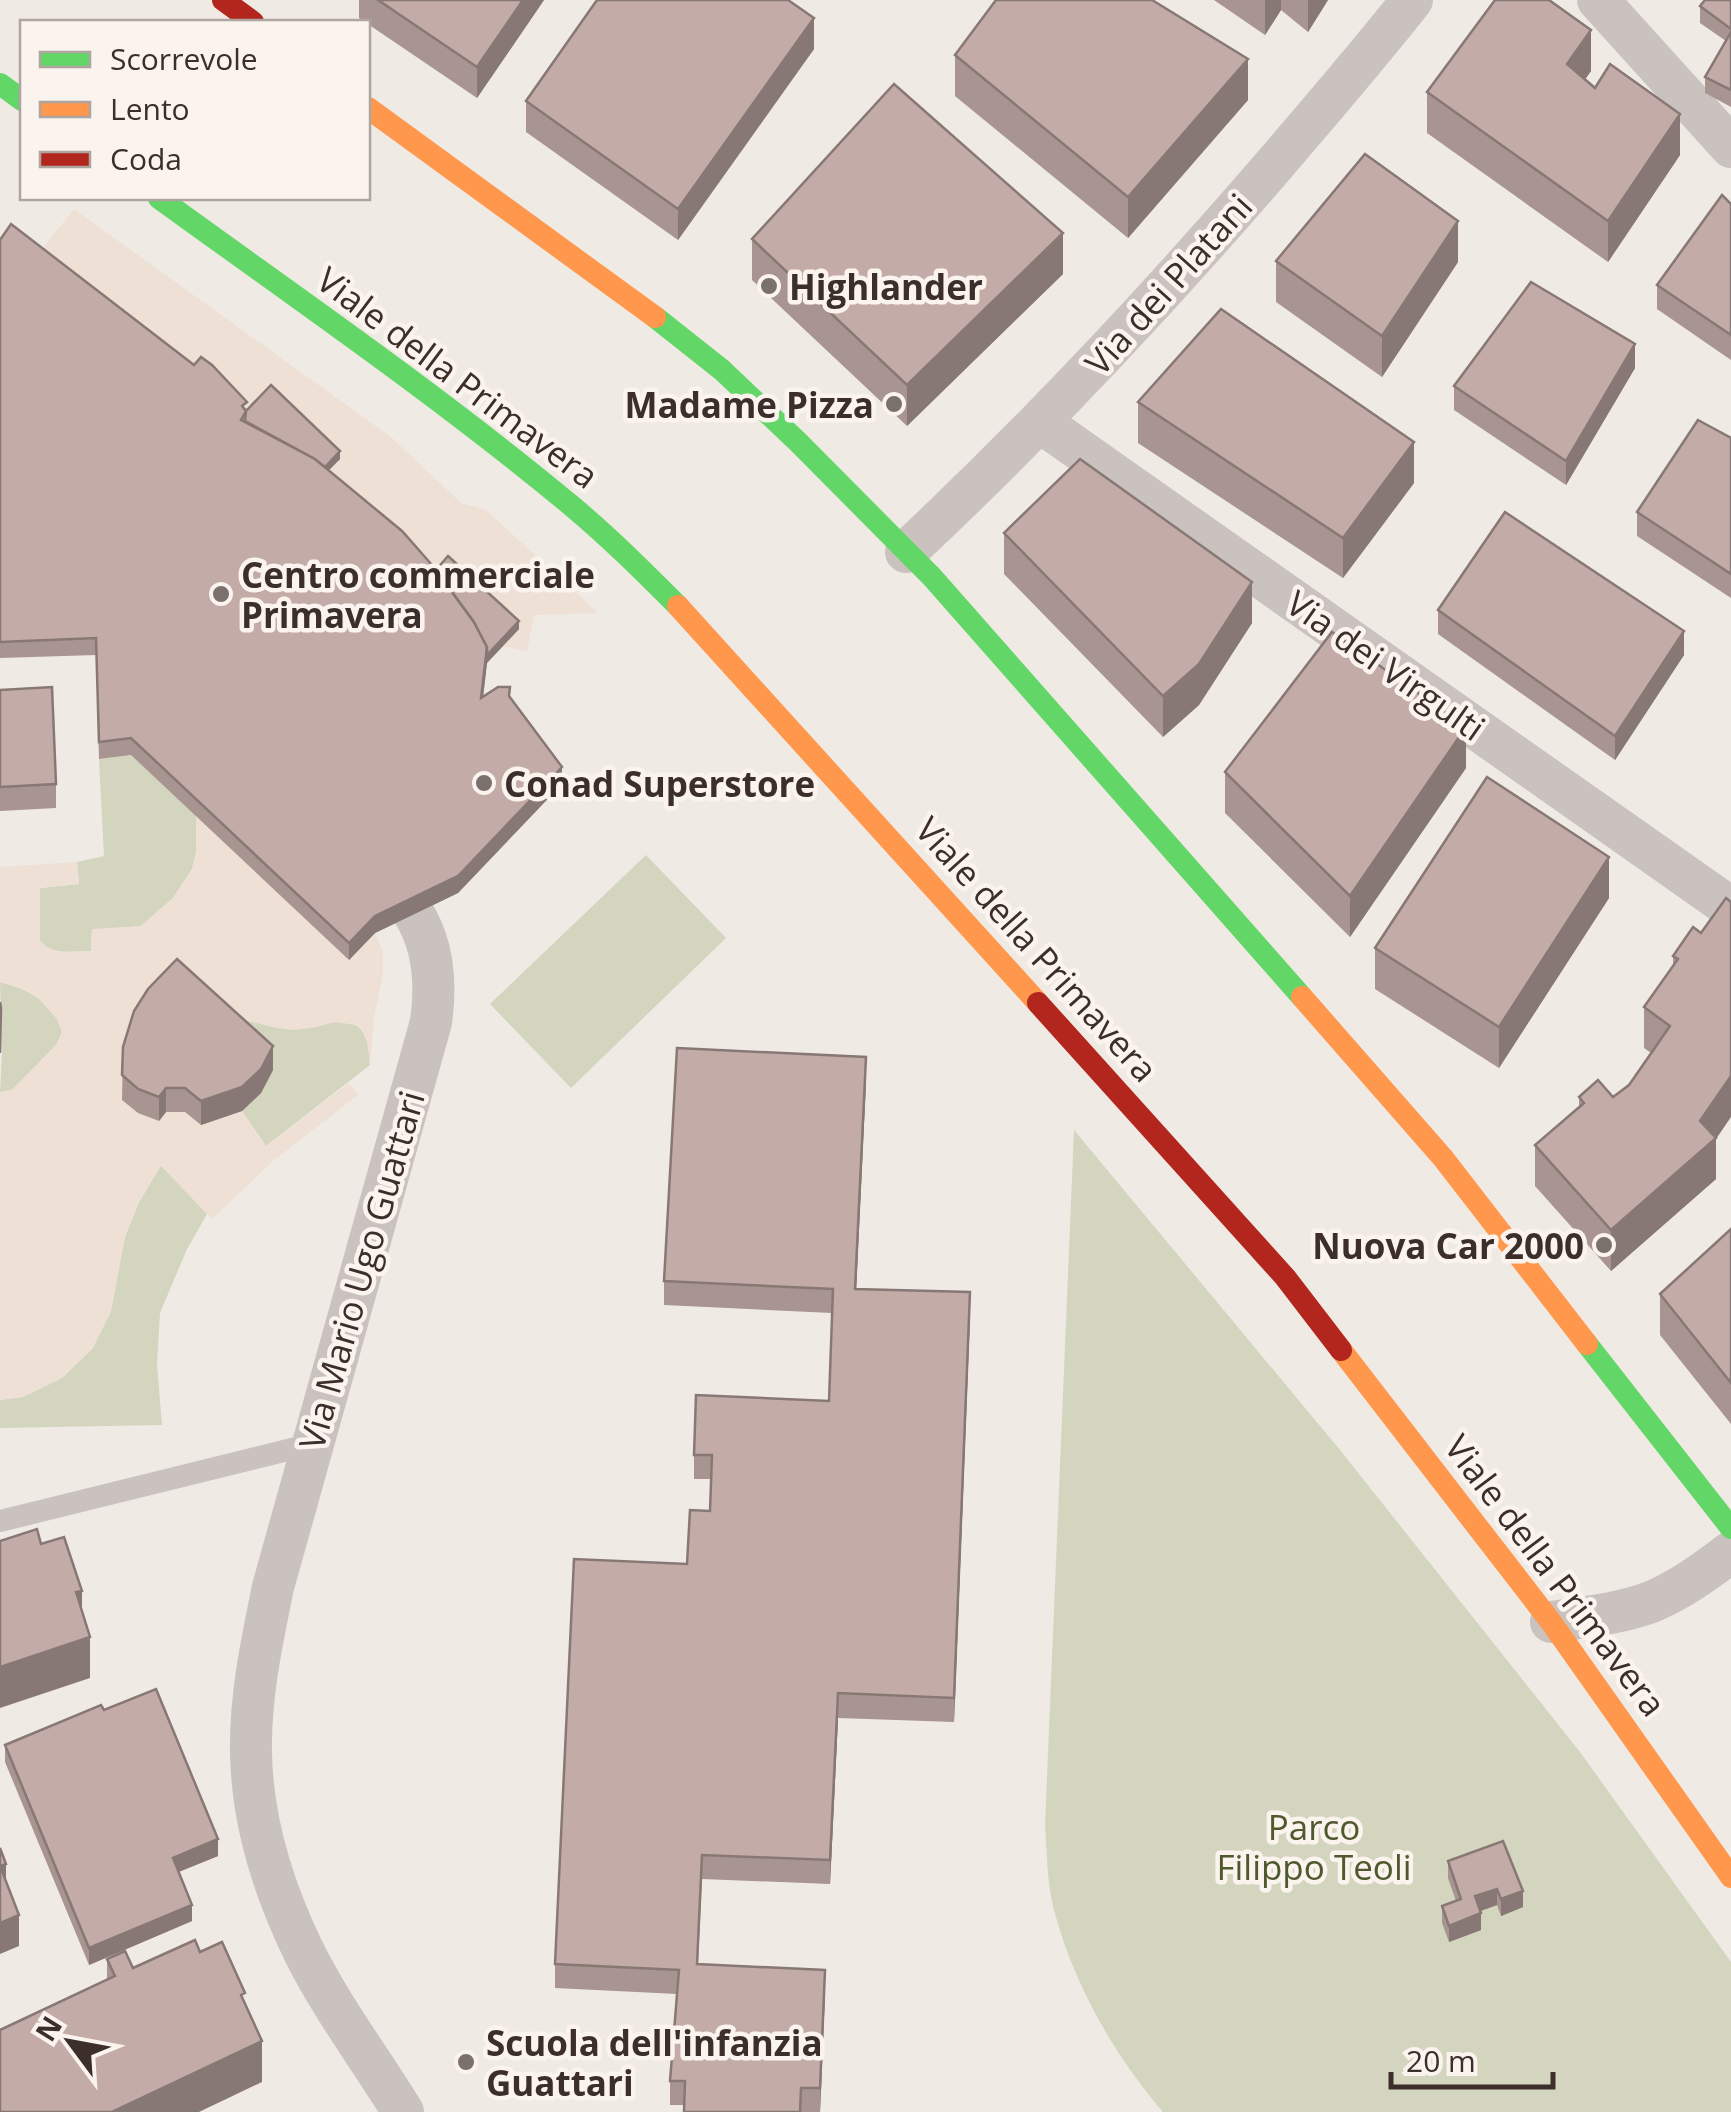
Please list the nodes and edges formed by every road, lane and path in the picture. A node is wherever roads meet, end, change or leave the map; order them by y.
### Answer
1 (223, 0) edge
2 (1412, 0) edge
3 (1598, 0) edge
4 (250, 20) edge
5 (370, 109) edge
6 (1731, 147) edge
7 (161, 200) edge
8 (1040, 422) junction
9 (906, 552) junction
10 (344, 838) edge
11 (1731, 908) edge
12 (312, 1444) junction
13 (0, 1520) edge
14 (1731, 1528) edge
15 (1731, 1552) edge
16 (1551, 1622) junction
17 (1731, 1877) edge
18 (404, 2112) edge

1 - 4 main road
2 - 8 street, Via dei Platani
3 - 6 street
5 - 9 main road
7 - 16 main road, Viale della Primavera
8 - 9 street, Via dei Platani
8 - 11 street, Via dei Virgulti
9 - 14 main road
10 - 12 street, Via Mario Ugo Guattari
12 - 13 lane
12 - 18 street, Via Mario Ugo Guattari
15 - 16 street
16 - 17 main road, Viale della Primavera

